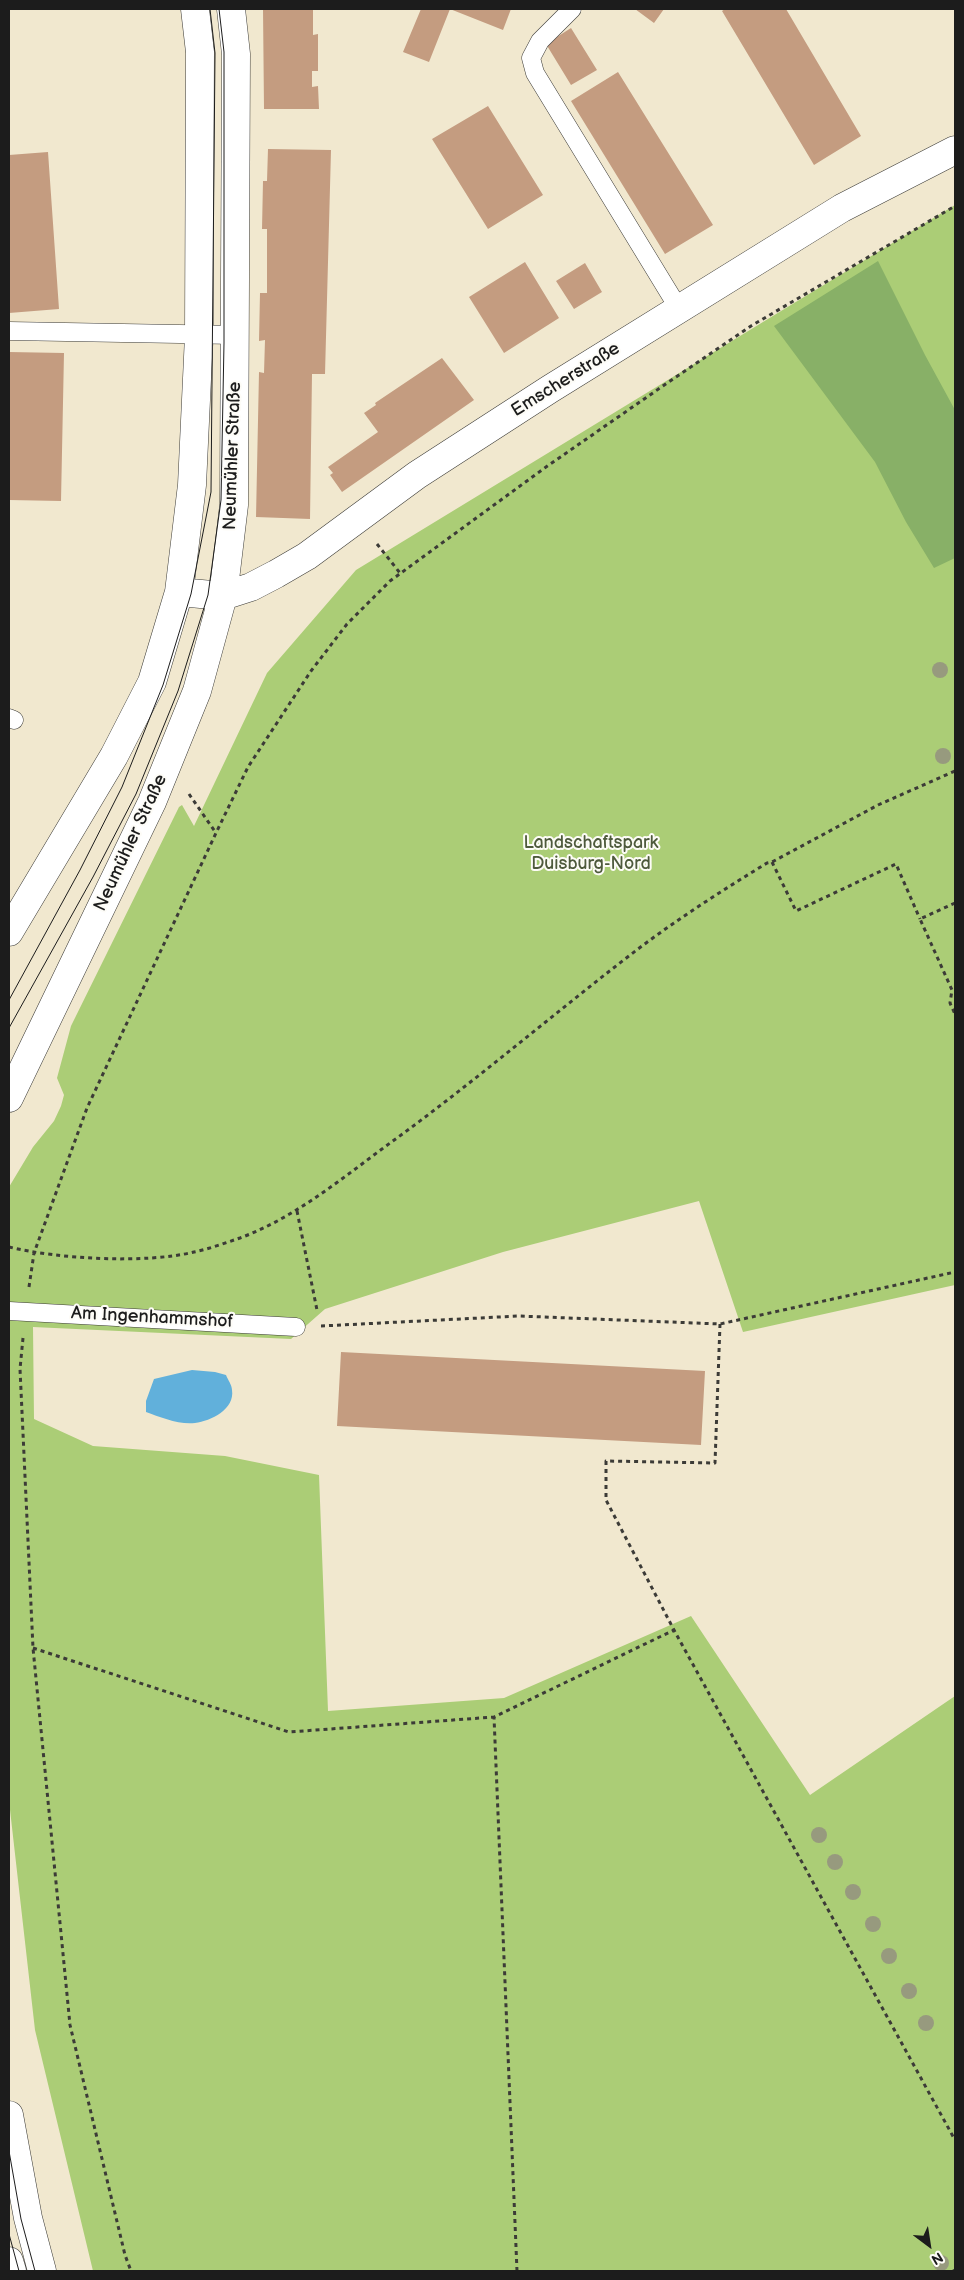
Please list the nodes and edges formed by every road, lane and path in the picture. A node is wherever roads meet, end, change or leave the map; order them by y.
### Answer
1 (195, 9) edge
2 (231, 9) edge
3 (572, 9) edge
4 (955, 150) edge
5 (955, 206) edge
6 (679, 309) junction
7 (9, 332) edge
8 (236, 335) junction
9 (199, 336) junction
10 (358, 519) junction
11 (400, 573) junction
12 (179, 592) junction
13 (223, 596) junction
14 (167, 764) junction
15 (955, 771) edge
16 (216, 833) junction
17 (772, 862) junction
18 (955, 903) edge
19 (920, 919) junction
20 (9, 932) edge
21 (955, 1014) edge
22 (9, 1098) edge
23 (297, 1211) junction
24 (9, 1247) edge
25 (34, 1253) junction
26 (955, 1272) edge
27 (17, 1311) edge
28 (720, 1324) junction
29 (321, 1326) junction
30 (296, 1327) joint
31 (674, 1630) junction
32 (32, 1648) junction
33 (494, 1717) junction
34 (9, 2115) edge
35 (955, 2140) edge
36 (9, 2260) edge
37 (12, 2271) edge
38 (42, 2271) edge
39 (131, 2271) edge
40 (517, 2271) edge

1 - 9 main road
2 - 8 main road, Neumühler Straße
3 - 6 lane
4 - 6 main road, Emscherstraße
5 - 11 path
6 - 10 main road, Emscherstraße
7 - 9 lane
8 - 9 lane
8 - 13 main road, Neumühler Straße
9 - 12 main road
10 - 11 path
10 - 13 main road, Emscherstraße
11 - 16 path
12 - 13 main road, Emscherstraße
12 - 20 main road
13 - 14 main road, Neumühler Straße
14 - 16 path
14 - 22 main road, Neumühler Straße
15 - 17 path
16 - 25 path
17 - 19 path
17 - 23 path
18 - 19 path
19 - 21 path
23 - 25 path
23 - 29 path
24 - 25 path
25 - 27 path
26 - 28 path
27 - 30 lane, Am Ingenhammshof
27 - 32 path
28 - 29 path
28 - 31 path
29 - 30 path
31 - 33 path
31 - 35 path
32 - 33 path
32 - 39 path
33 - 40 path
34 - 38 main road
36 - 37 main road

